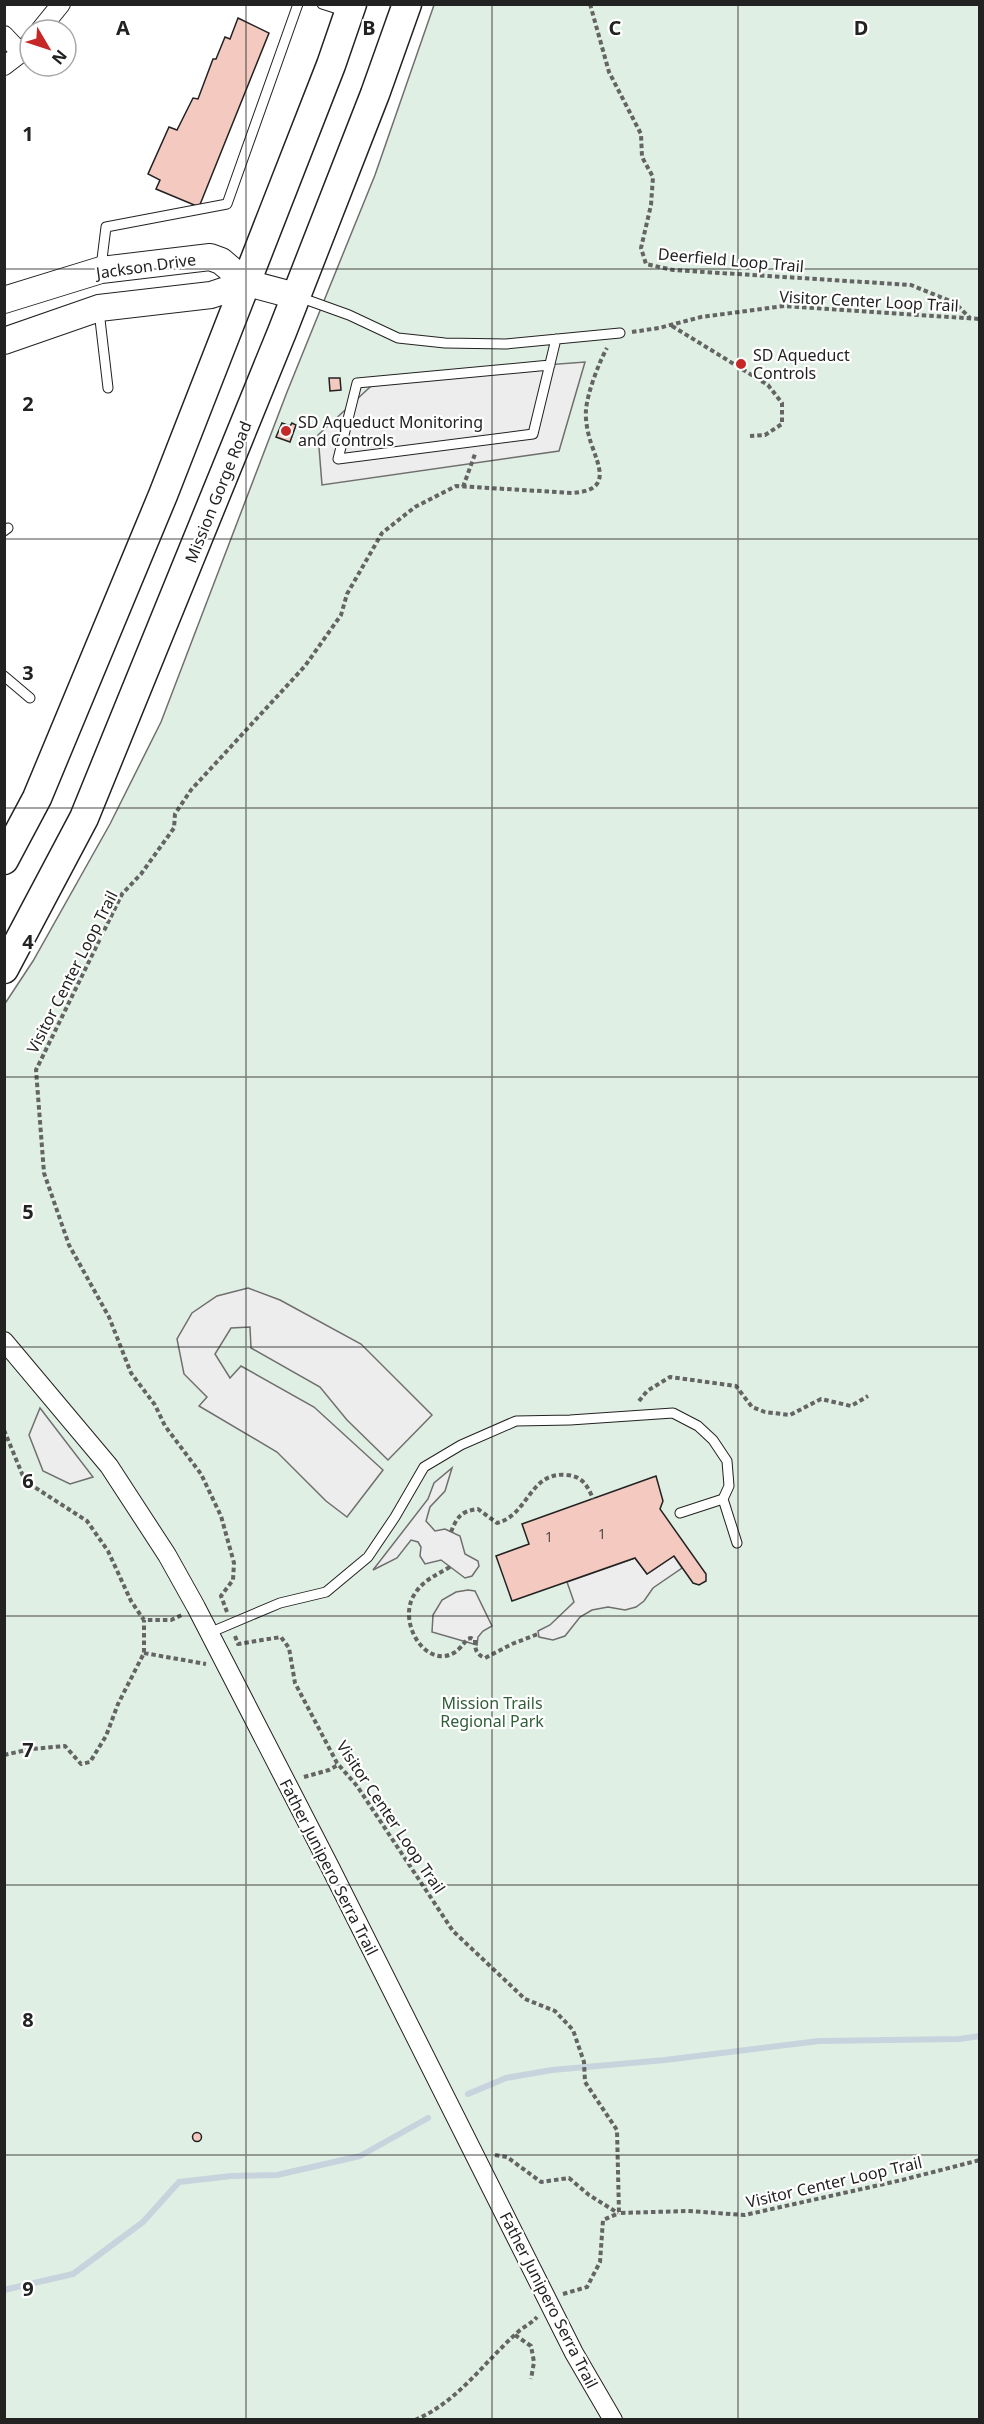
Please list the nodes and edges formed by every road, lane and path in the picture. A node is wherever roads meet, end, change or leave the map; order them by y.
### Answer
1 (61, 4) edge
2 (297, 4) edge
3 (322, 4) edge
4 (406, 4) edge
5 (590, 4) edge
6 (350, 9) edge
7 (50, 18) edge
8 (4, 35) edge
9 (18, 43) edge
10 (18, 55) edge
11 (4, 66) edge
12 (101, 270) junction
13 (247, 283) junction
14 (296, 296) junction
15 (4, 300) edge
16 (99, 308) junction
17 (970, 318) junction
18 (980, 319) edge
19 (671, 325) junction
20 (620, 333) junction
21 (556, 339) junction
22 (4, 341) edge
23 (550, 365) junction
24 (108, 388) dead end
25 (750, 436) dead end
26 (473, 442) junction
27 (463, 487) junction
28 (4, 676) edge
29 (30, 698) dead end
30 (4, 860) edge
31 (4, 969) edge
32 (4, 1341) edge
33 (868, 1396) dead end
34 (638, 1415) junction
35 (4, 1430) edge
36 (593, 1499) dead end
37 (723, 1499) junction
38 (680, 1513) dead end
39 (451, 1532) dead end
40 (737, 1543) dead end
41 (450, 1567) dead end
42 (196, 1607) junction
43 (144, 1620) junction
44 (231, 1624) junction
45 (209, 1633) junction
46 (538, 1634) dead end
47 (238, 1644) junction
48 (144, 1653) junction
49 (221, 1657) junction
50 (4, 1755) edge
51 (338, 1765) junction
52 (287, 1784) junction
53 (980, 2160) edge
54 (479, 2164) junction
55 (619, 2213) junction
56 (547, 2298) junction
57 (515, 2335) junction
58 (531, 2379) dead end
59 (415, 2420) edge
60 (613, 2420) edge

1 - 7 street
2 - 12 lane
3 - 6 lane
4 - 14 main road, Mission Gorge Road
5 - 17 path, Deerfield Loop Trail
6 - 13 main road
8 - 9 street
10 - 11 street
12 - 13 main road, Jackson Drive
12 - 15 main road, Jackson Drive
13 - 14 main road, Jackson Drive
13 - 16 main road
13 - 30 main road
14 - 21 lane
14 - 31 main road, Mission Gorge Road
16 - 22 main road
16 - 24 lane
17 - 18 path, Visitor Center Loop Trail
17 - 19 path, Visitor Center Loop Trail
19 - 20 path, Visitor Center Loop Trail
19 - 25 path
20 - 21 lane
20 - 27 path, Visitor Center Loop Trail
21 - 23 lane
23 - 26 lane
23 - 26 lane
26 - 27 path
27 - 44 path, Visitor Center Loop Trail
28 - 29 lane
32 - 42 street, Father Junipero Serra Trail
33 - 34 path
34 - 37 lane
34 - 44 lane
35 - 43 path
36 - 39 path
37 - 38 lane
37 - 40 lane
41 - 46 path
42 - 43 path
42 - 45 street, Father Junipero Serra Trail
43 - 48 path
44 - 45 lane
44 - 47 path, Visitor Center Loop Trail
45 - 49 street, Father Junipero Serra Trail
47 - 49 path
47 - 51 path, Visitor Center Loop Trail
48 - 49 path
48 - 50 path
49 - 52 street, Father Junipero Serra Trail
51 - 52 path
51 - 55 path, Visitor Center Loop Trail
52 - 54 street, Father Junipero Serra Trail
53 - 55 path, Visitor Center Loop Trail
54 - 55 path
54 - 56 street, Father Junipero Serra Trail
55 - 56 path
56 - 57 path
56 - 60 street, Father Junipero Serra Trail
57 - 58 path
57 - 59 path

